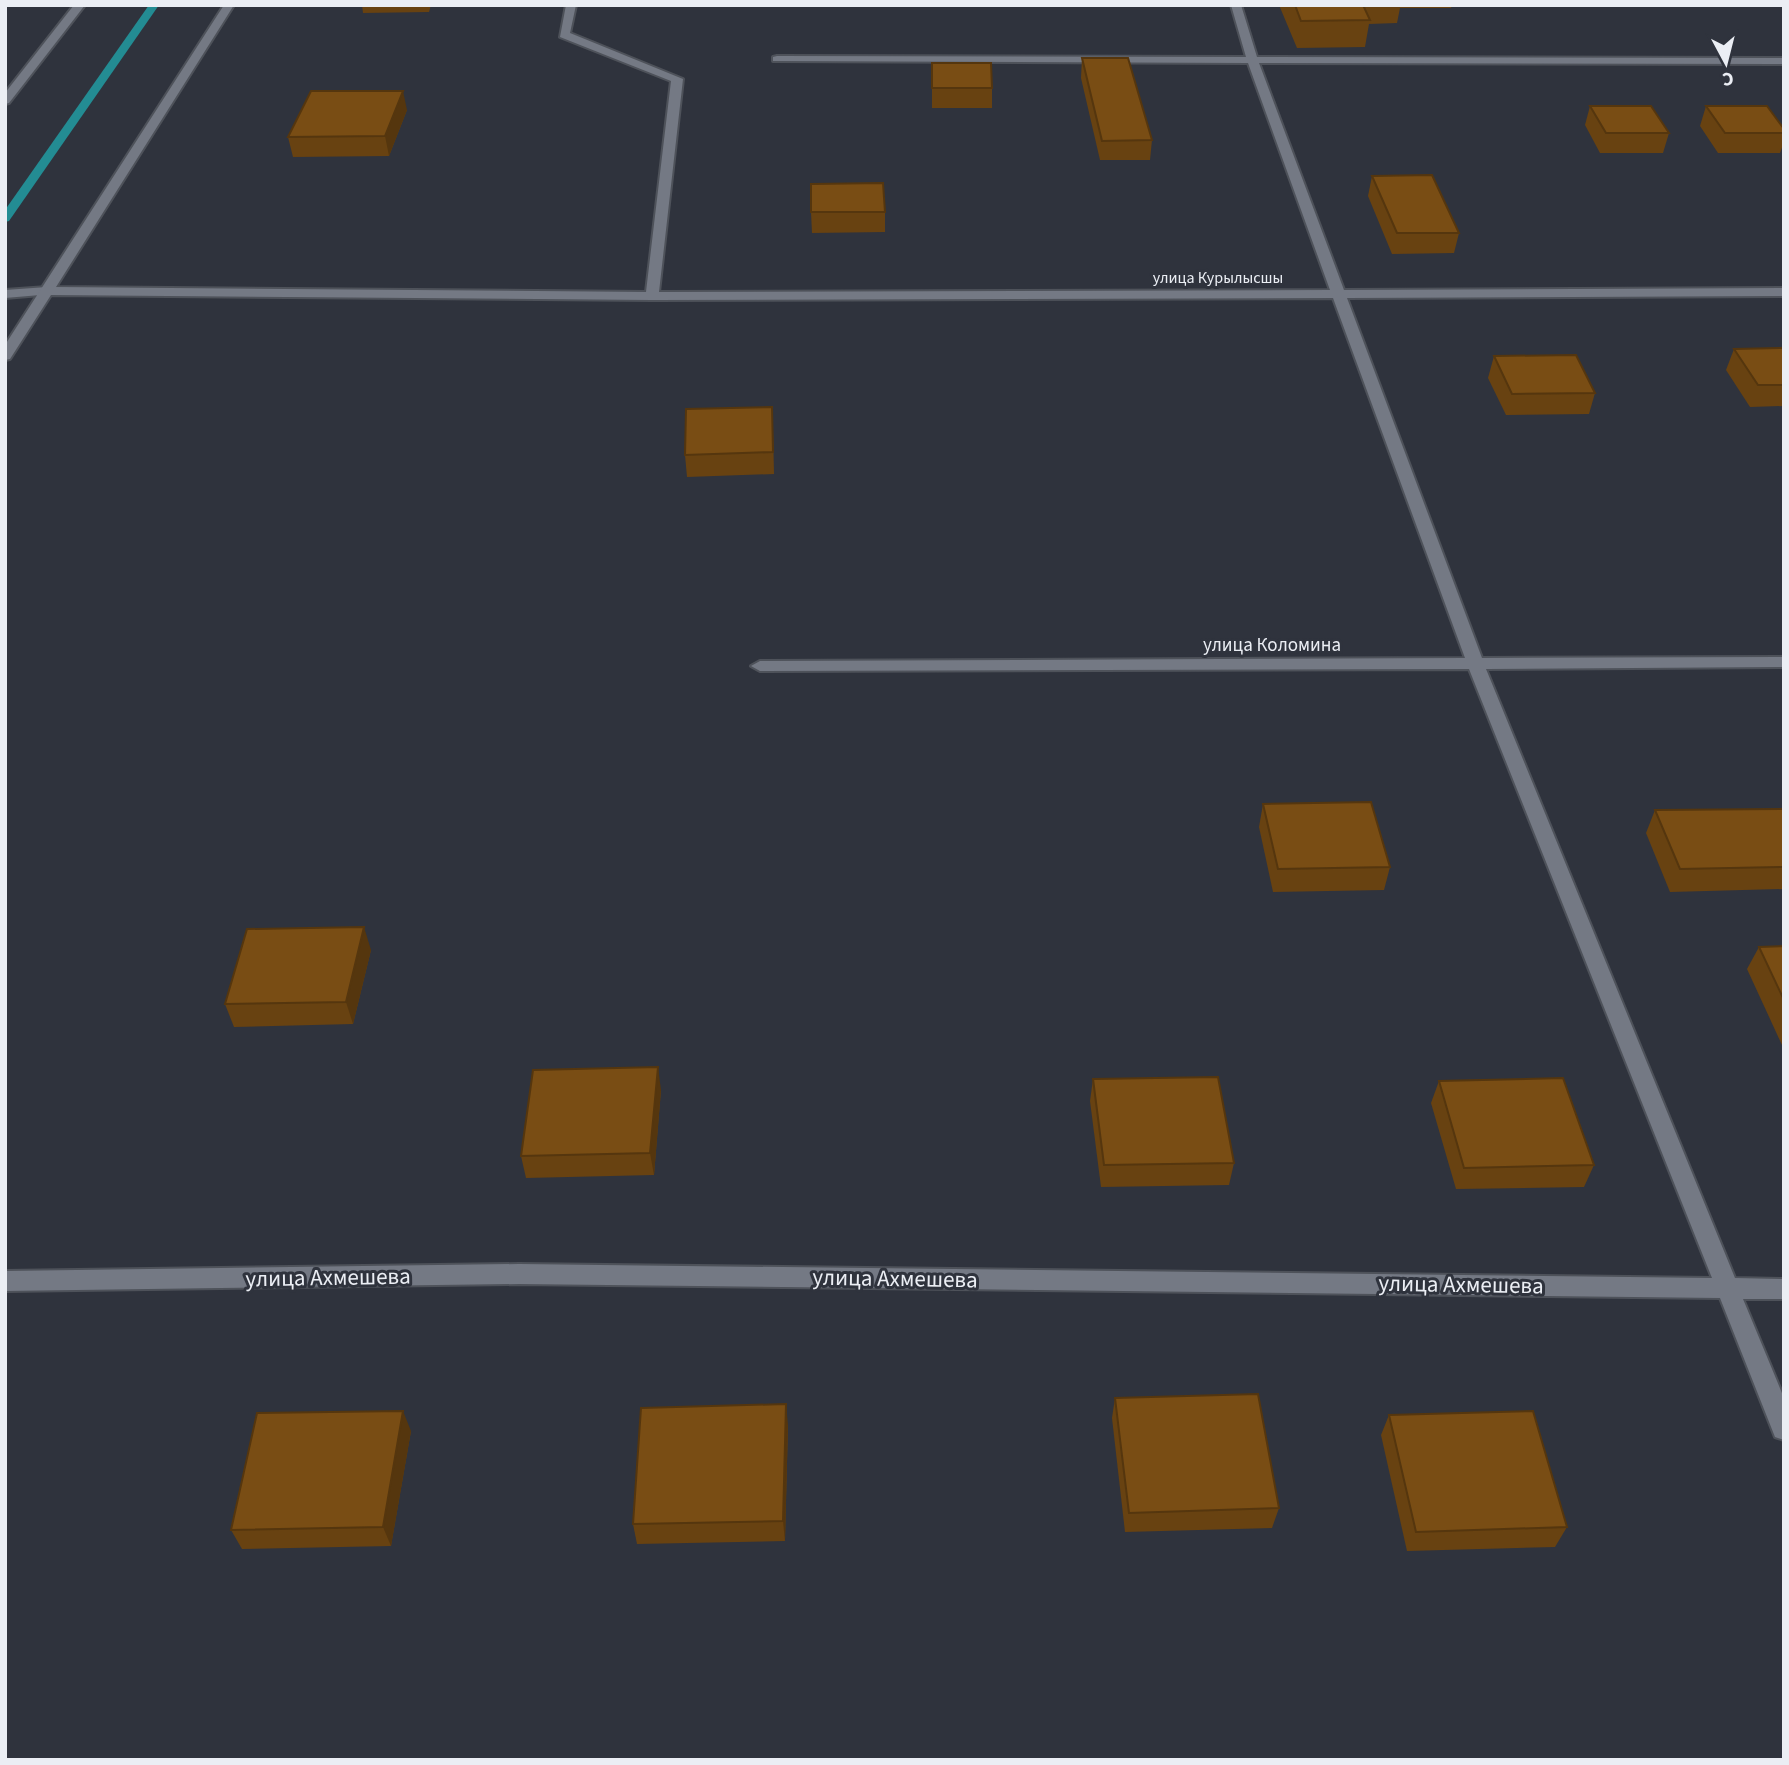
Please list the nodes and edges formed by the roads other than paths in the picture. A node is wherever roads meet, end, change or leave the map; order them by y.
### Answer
1 (80, 5) edge
2 (229, 5) edge
3 (571, 5) edge
4 (1236, 5) edge
5 (777, 59) dead end
6 (1252, 60) junction
7 (1784, 61) edge
8 (5, 101) edge
9 (47, 291) junction
10 (1784, 292) edge
11 (5, 294) edge
12 (1339, 294) junction
13 (652, 296) junction
14 (5, 356) edge
15 (1784, 662) edge
16 (1476, 664) junction
17 (760, 666) dead end
18 (5, 1281) edge
19 (1728, 1287) junction
20 (1784, 1289) edge
21 (1784, 1429) edge

1 - 8 street
2 - 9 street
3 - 13 street
4 - 6 street
5 - 6 street
6 - 7 street
6 - 12 street
9 - 11 street, улица Курылысшы
9 - 13 street, улица Курылысшы
9 - 14 street
10 - 12 street, улица Курылысшы
12 - 13 street, улица Курылысшы
12 - 16 street
15 - 16 street, улица Коломина
16 - 17 street, улица Коломина
16 - 19 street
18 - 19 street, улица Ахмешева
19 - 20 street, улица Ахмешева
19 - 21 street

